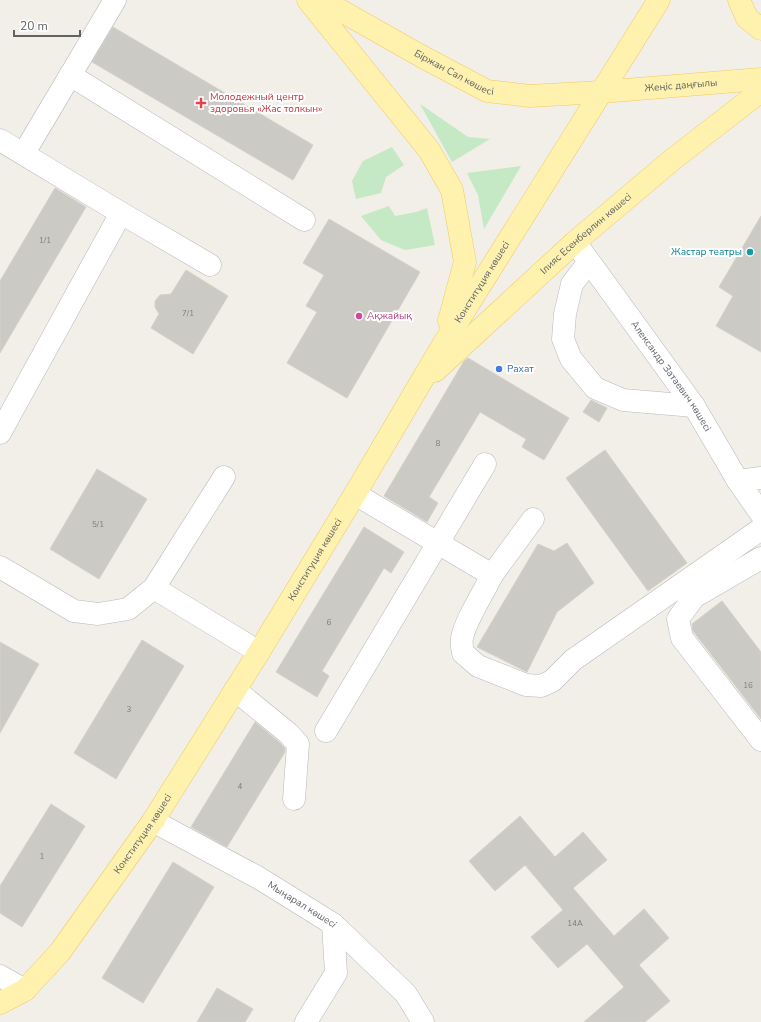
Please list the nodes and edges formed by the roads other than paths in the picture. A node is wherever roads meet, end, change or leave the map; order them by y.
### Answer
1 (115, 0) edge
2 (308, 0) edge
3 (322, 0) edge
4 (659, 0) edge
5 (739, 0) edge
6 (761, 29) edge
7 (70, 75) junction
8 (761, 79) edge
9 (761, 91) edge
10 (601, 92) junction
11 (0, 140) edge
12 (24, 153) junction
13 (121, 214) junction
14 (304, 220) dead end
15 (575, 242) junction
16 (589, 262) junction
17 (210, 265) dead end
18 (441, 348) junction
19 (420, 385) junction
20 (694, 406) junction
21 (0, 433) edge
22 (485, 464) dead end
23 (224, 477) dead end
24 (761, 478) edge
25 (738, 481) junction
26 (355, 494) junction
27 (761, 514) edge
28 (533, 519) dead end
29 (761, 529) edge
30 (437, 544) junction
31 (761, 558) edge
32 (0, 567) edge
33 (492, 576) junction
34 (154, 588) junction
35 (259, 652) junction
36 (235, 690) junction
37 (326, 731) dead end
38 (761, 740) edge
39 (294, 799) dead end
40 (153, 821) junction
41 (333, 924) junction
42 (0, 976) edge
43 (25, 990) junction
44 (0, 1004) edge
45 (307, 1022) edge
46 (423, 1022) edge

1 - 7 street
2 - 18 main road
3 - 10 main road, Біржан Сал көшесі
4 - 10 main road
5 - 6 main road
7 - 12 street
7 - 14 street
8 - 10 main road, Жеңіс даңғылы
9 - 15 main road, Ілияс Есенберлин көшесі
10 - 18 main road, Конституция көшесі
11 - 12 street
12 - 13 street
13 - 17 street
13 - 21 street
15 - 16 street, Александр Затаевич көшесі
15 - 19 main road, Ілияс Есенберлин көшесі
16 - 20 street, Александр Затаевич көшесі
16 - 20 street
18 - 19 main road, Конституция көшесі
19 - 26 main road, Конституция көшесі
20 - 25 street, Александр Затаевич көшесі
22 - 30 street
23 - 34 street
24 - 25 street
25 - 27 street, Александр Затаевич көшесі
26 - 30 street
26 - 35 main road, Конституция көшесі
28 - 33 street
29 - 33 street
30 - 33 street
30 - 37 street
31 - 38 street
32 - 34 street
34 - 35 street
35 - 36 main road, Конституция көшесі
36 - 39 street
36 - 40 main road, Конституция көшесі
40 - 41 street, Мыңарал көшесі
40 - 43 main road, Конституция көшесі
41 - 45 street
41 - 46 street, Мыңарал көшесі
42 - 43 street
43 - 44 main road, Конституция көшесі

